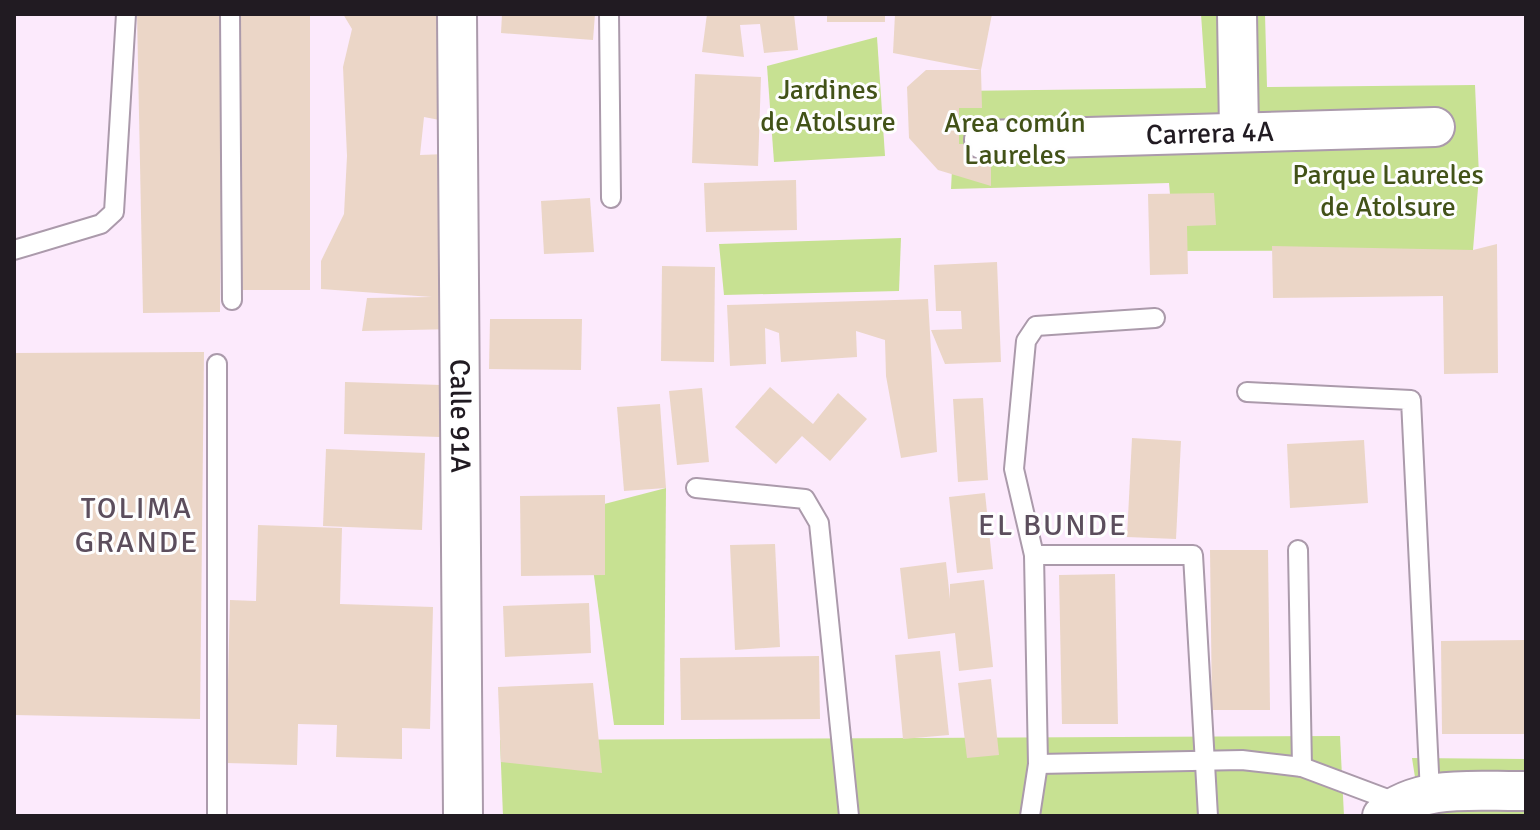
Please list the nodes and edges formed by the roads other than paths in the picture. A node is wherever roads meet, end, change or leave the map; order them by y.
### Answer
1 (126, 14) edge
2 (230, 14) edge
3 (457, 14) edge
4 (609, 14) edge
5 (1237, 14) edge
6 (1435, 127) dead end
7 (1239, 130) junction
8 (984, 140) dead end
9 (611, 198) dead end
10 (14, 250) edge
11 (232, 300) dead end
12 (1155, 318) dead end
13 (217, 364) dead end
14 (1247, 392) dead end
15 (696, 488) dead end
16 (1298, 550) dead end
17 (1034, 555) junction
18 (1204, 763) junction
19 (1038, 764) junction
20 (1302, 767) junction
21 (1526, 791) edge
22 (1403, 804) edge
23 (217, 816) edge
24 (463, 816) edge
25 (849, 816) edge
26 (1030, 816) edge
27 (1208, 816) edge

1 - 10 lane
2 - 11 lane
3 - 24 street, Calle 91A
4 - 9 lane
5 - 7 street
6 - 7 street, Carrera 4A
7 - 8 street, Carrera 4A
12 - 17 lane
13 - 23 lane
14 - 22 lane
15 - 25 lane
16 - 20 lane
17 - 18 lane
17 - 19 lane
18 - 19 lane
18 - 20 lane
18 - 27 lane
19 - 26 lane
20 - 22 lane
21 - 22 street

